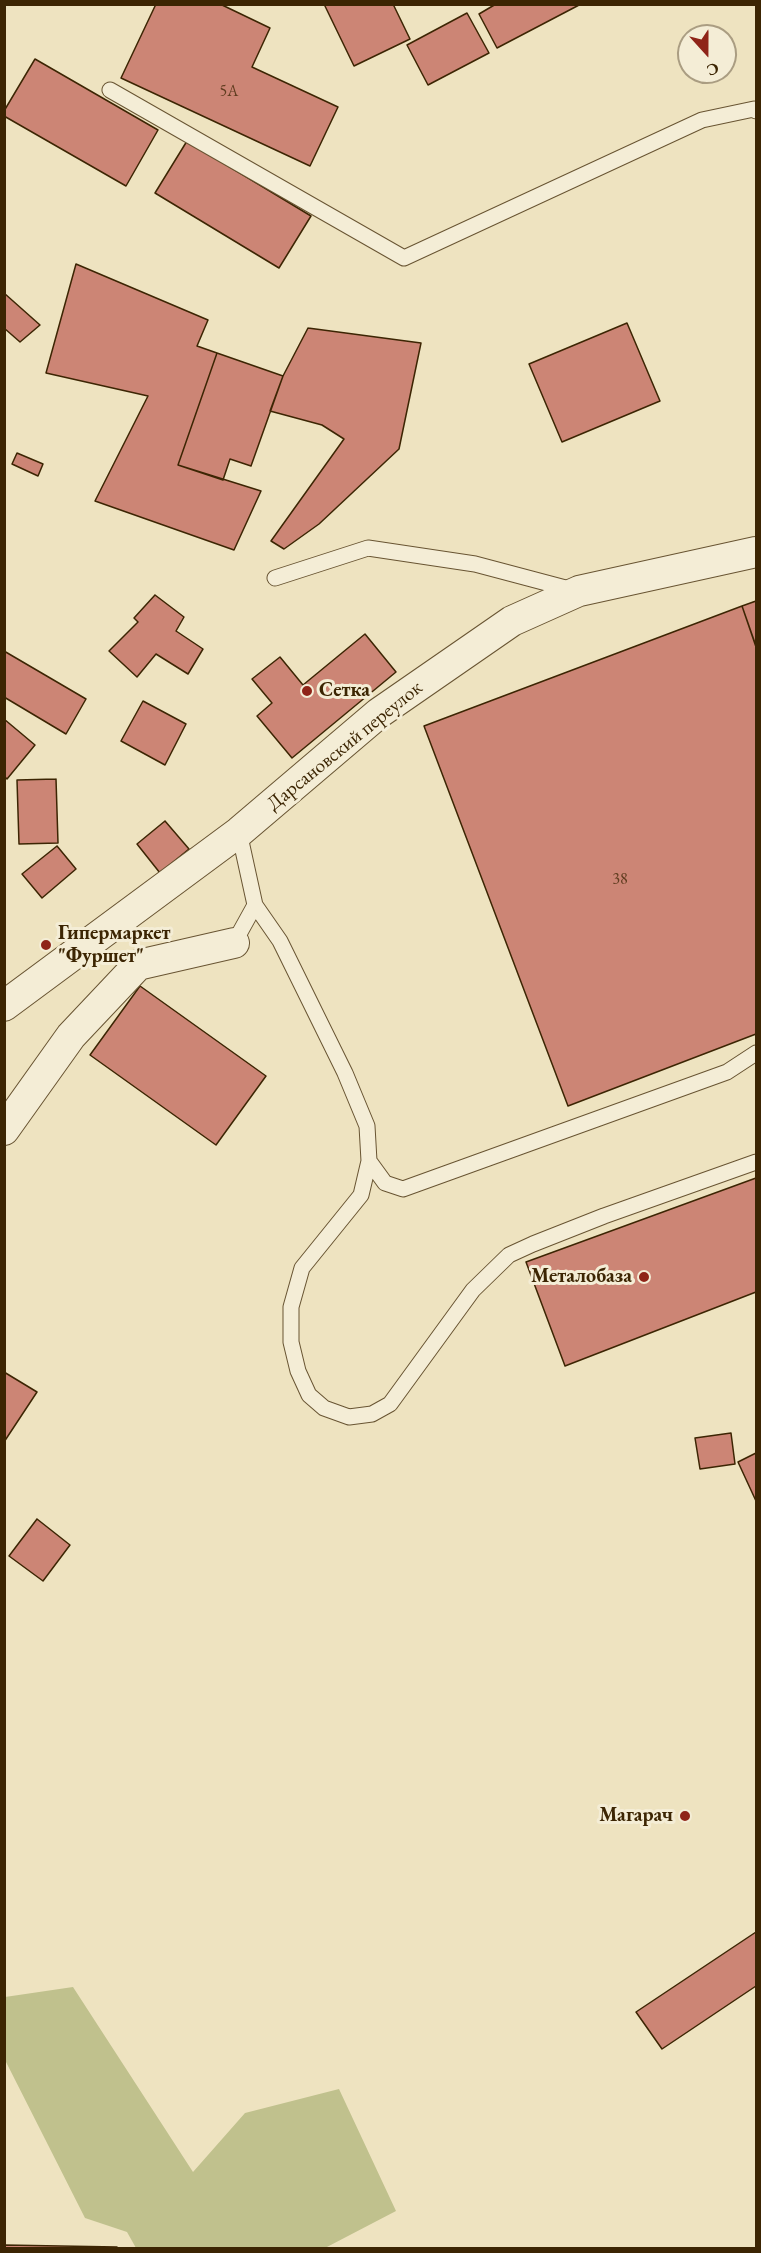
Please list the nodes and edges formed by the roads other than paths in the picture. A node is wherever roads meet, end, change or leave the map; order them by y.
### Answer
1 (110, 90) dead end
2 (756, 106) edge
3 (756, 552) edge
4 (275, 578) dead end
5 (579, 591) junction
6 (239, 832) junction
7 (255, 905) junction
8 (234, 943) joint
9 (18, 988) edge
10 (4, 1006) edge
11 (756, 1053) edge
12 (4, 1130) edge
13 (369, 1161) junction
14 (756, 1162) edge

1 - 2 lane
3 - 5 street, Дарсановский переулок
4 - 5 lane
5 - 6 street, Дарсановский переулок
6 - 7 lane
6 - 9 street, Дарсановский переулок
7 - 8 lane
7 - 13 lane
8 - 12 street
9 - 10 street, Дарсановский переулок
11 - 13 lane
13 - 14 lane

